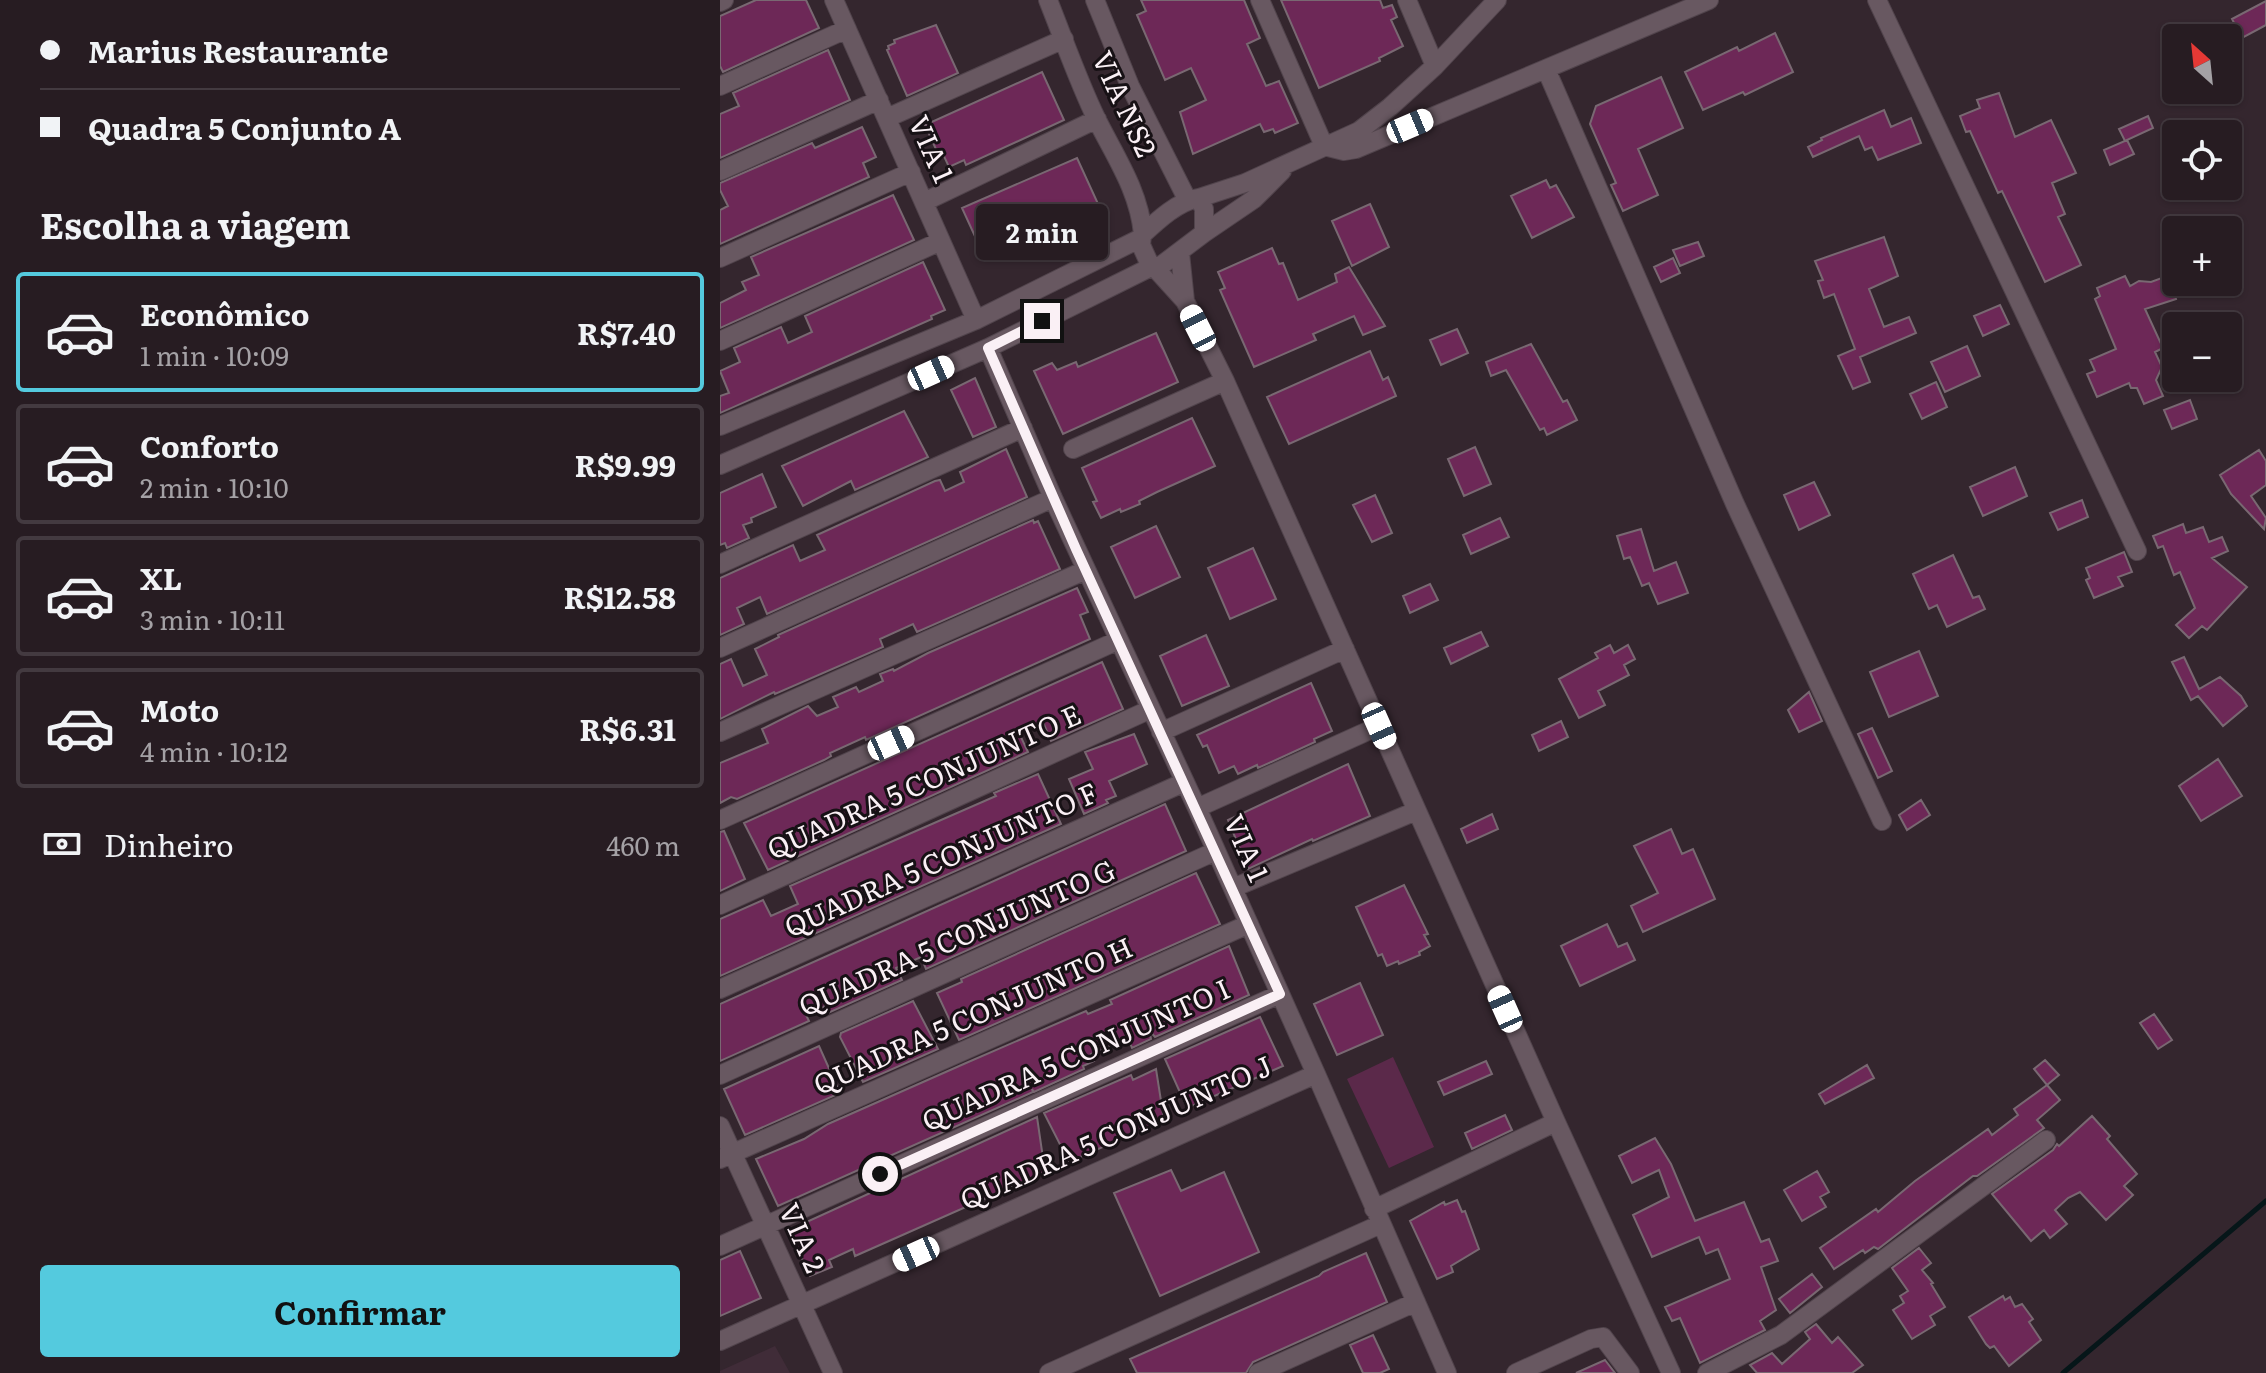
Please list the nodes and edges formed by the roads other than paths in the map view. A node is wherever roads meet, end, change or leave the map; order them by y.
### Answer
1 (834, 0) edge
2 (1048, 0) edge
3 (1095, 0) edge
4 (1260, 0) edge
5 (1407, 0) edge
6 (1497, 0) edge
7 (1709, 0) edge
8 (1877, 0) edge
9 (847, 29) junction
10 (1064, 39) junction
11 (1435, 66) junction
12 (1546, 69) junction
13 (720, 86) edge
14 (879, 100) junction
15 (887, 118) junction
16 (1097, 119) junction
17 (1324, 146) junction
18 (1296, 158) junction
19 (720, 171) edge
20 (911, 172) junction
21 (1193, 200) junction
22 (924, 202) junction
23 (1204, 233) junction
24 (1142, 236) junction
25 (941, 241) junction
26 (1180, 253) junction
27 (720, 258) edge
28 (1153, 268) junction
29 (1185, 301) junction
30 (976, 320) junction
31 (720, 341) edge
32 (988, 348) junction
33 (1225, 381) junction
34 (722, 426) edge
35 (1023, 428) junction
36 (1073, 449) dead end
37 (724, 458) edge
38 (1053, 498) junction
39 (2137, 551) dead end
40 (720, 564) edge
41 (1086, 570) junction
42 (1119, 640) junction
43 (720, 648) edge
44 (1345, 649) junction
45 (1151, 709) junction
46 (1379, 726) junction
47 (720, 732) edge
48 (1161, 732) junction
49 (1185, 782) junction
50 (1197, 808) junction
51 (1416, 811) junction
52 (720, 820) edge
53 (1882, 821) dead end
54 (1216, 851) junction
55 (1233, 888) junction
56 (720, 905) edge
57 (1249, 924) junction
58 (720, 989) edge
59 (1280, 994) junction
60 (1316, 1074) junction
61 (720, 1075) edge
62 (1556, 1122) junction
63 (720, 1126) edge
64 (2046, 1140) dead end
65 (726, 1156) edge
66 (1378, 1216) junction
67 (765, 1225) junction
68 (720, 1246) edge
69 (1416, 1302) junction
70 (801, 1305) junction
71 (720, 1341) edge
72 (1441, 1371) edge
73 (833, 1373) edge
74 (1049, 1373) edge
75 (1258, 1373) edge
76 (1516, 1373) edge
77 (1630, 1373) edge
78 (1671, 1373) edge
79 (1707, 1373) edge

1 - 9 street, VIA 1
2 - 10 street, VIA NS2
3 - 21 street, VIA NS2
4 - 17 street
5 - 11 street
6 - 11 street
7 - 12 street
8 - 39 street
9 - 13 street
9 - 14 street, VIA 1
10 - 15 street
10 - 16 street, VIA NS2
11 - 17 street
12 - 17 street
12 - 53 street
14 - 15 street, VIA 1
14 - 19 street
15 - 20 street, VIA 1
16 - 22 street
16 - 24 street, VIA NS2
17 - 18 street
18 - 21 street
18 - 23 street
20 - 22 street, VIA 1
20 - 27 street
21 - 23 street, VIA NS2
21 - 24 street
22 - 25 street, VIA 1
23 - 26 street
24 - 28 street, VIA NS2
24 - 30 street
25 - 30 street, VIA 1
25 - 31 street
26 - 28 street
26 - 29 street
28 - 29 street
28 - 32 street
29 - 33 street
30 - 34 street
32 - 35 street, VIA 1
32 - 37 street
33 - 36 street
33 - 44 street
35 - 38 street, VIA 1
35 - 40 street
38 - 41 street, VIA 1
38 - 43 street
41 - 42 street, VIA 1
41 - 47 street
42 - 45 street, VIA 1
42 - 52 street
44 - 46 street
44 - 48 street
45 - 48 street, VIA 1
45 - 56 street, QUADRA 5 CONJUNTO E
46 - 50 street
46 - 51 street
48 - 49 street, VIA 1
49 - 50 street, VIA 1
49 - 58 street, QUADRA 5 CONJUNTO F
50 - 54 street, VIA 1
51 - 55 street
51 - 62 street
54 - 55 street, VIA 1
54 - 61 street, QUADRA 5 CONJUNTO G
55 - 57 street, VIA 1
57 - 59 street, VIA 1
57 - 65 street, QUADRA 5 CONJUNTO H
59 - 60 street, VIA 1
59 - 67 street, QUADRA 5 CONJUNTO I
60 - 66 street, VIA 1
60 - 70 street, QUADRA 5 CONJUNTO J
62 - 66 street
62 - 78 street
63 - 65 street, VIA 2
64 - 79 street
65 - 67 street, VIA 2
66 - 69 street, VIA 1
66 - 74 street
67 - 68 street, QUADRA 5 CONJUNTO I
67 - 70 street, VIA 2
69 - 72 street, VIA 1
69 - 75 street
70 - 71 street, QUADRA 5 CONJUNTO J
70 - 73 street, VIA 2
76 - 77 street

